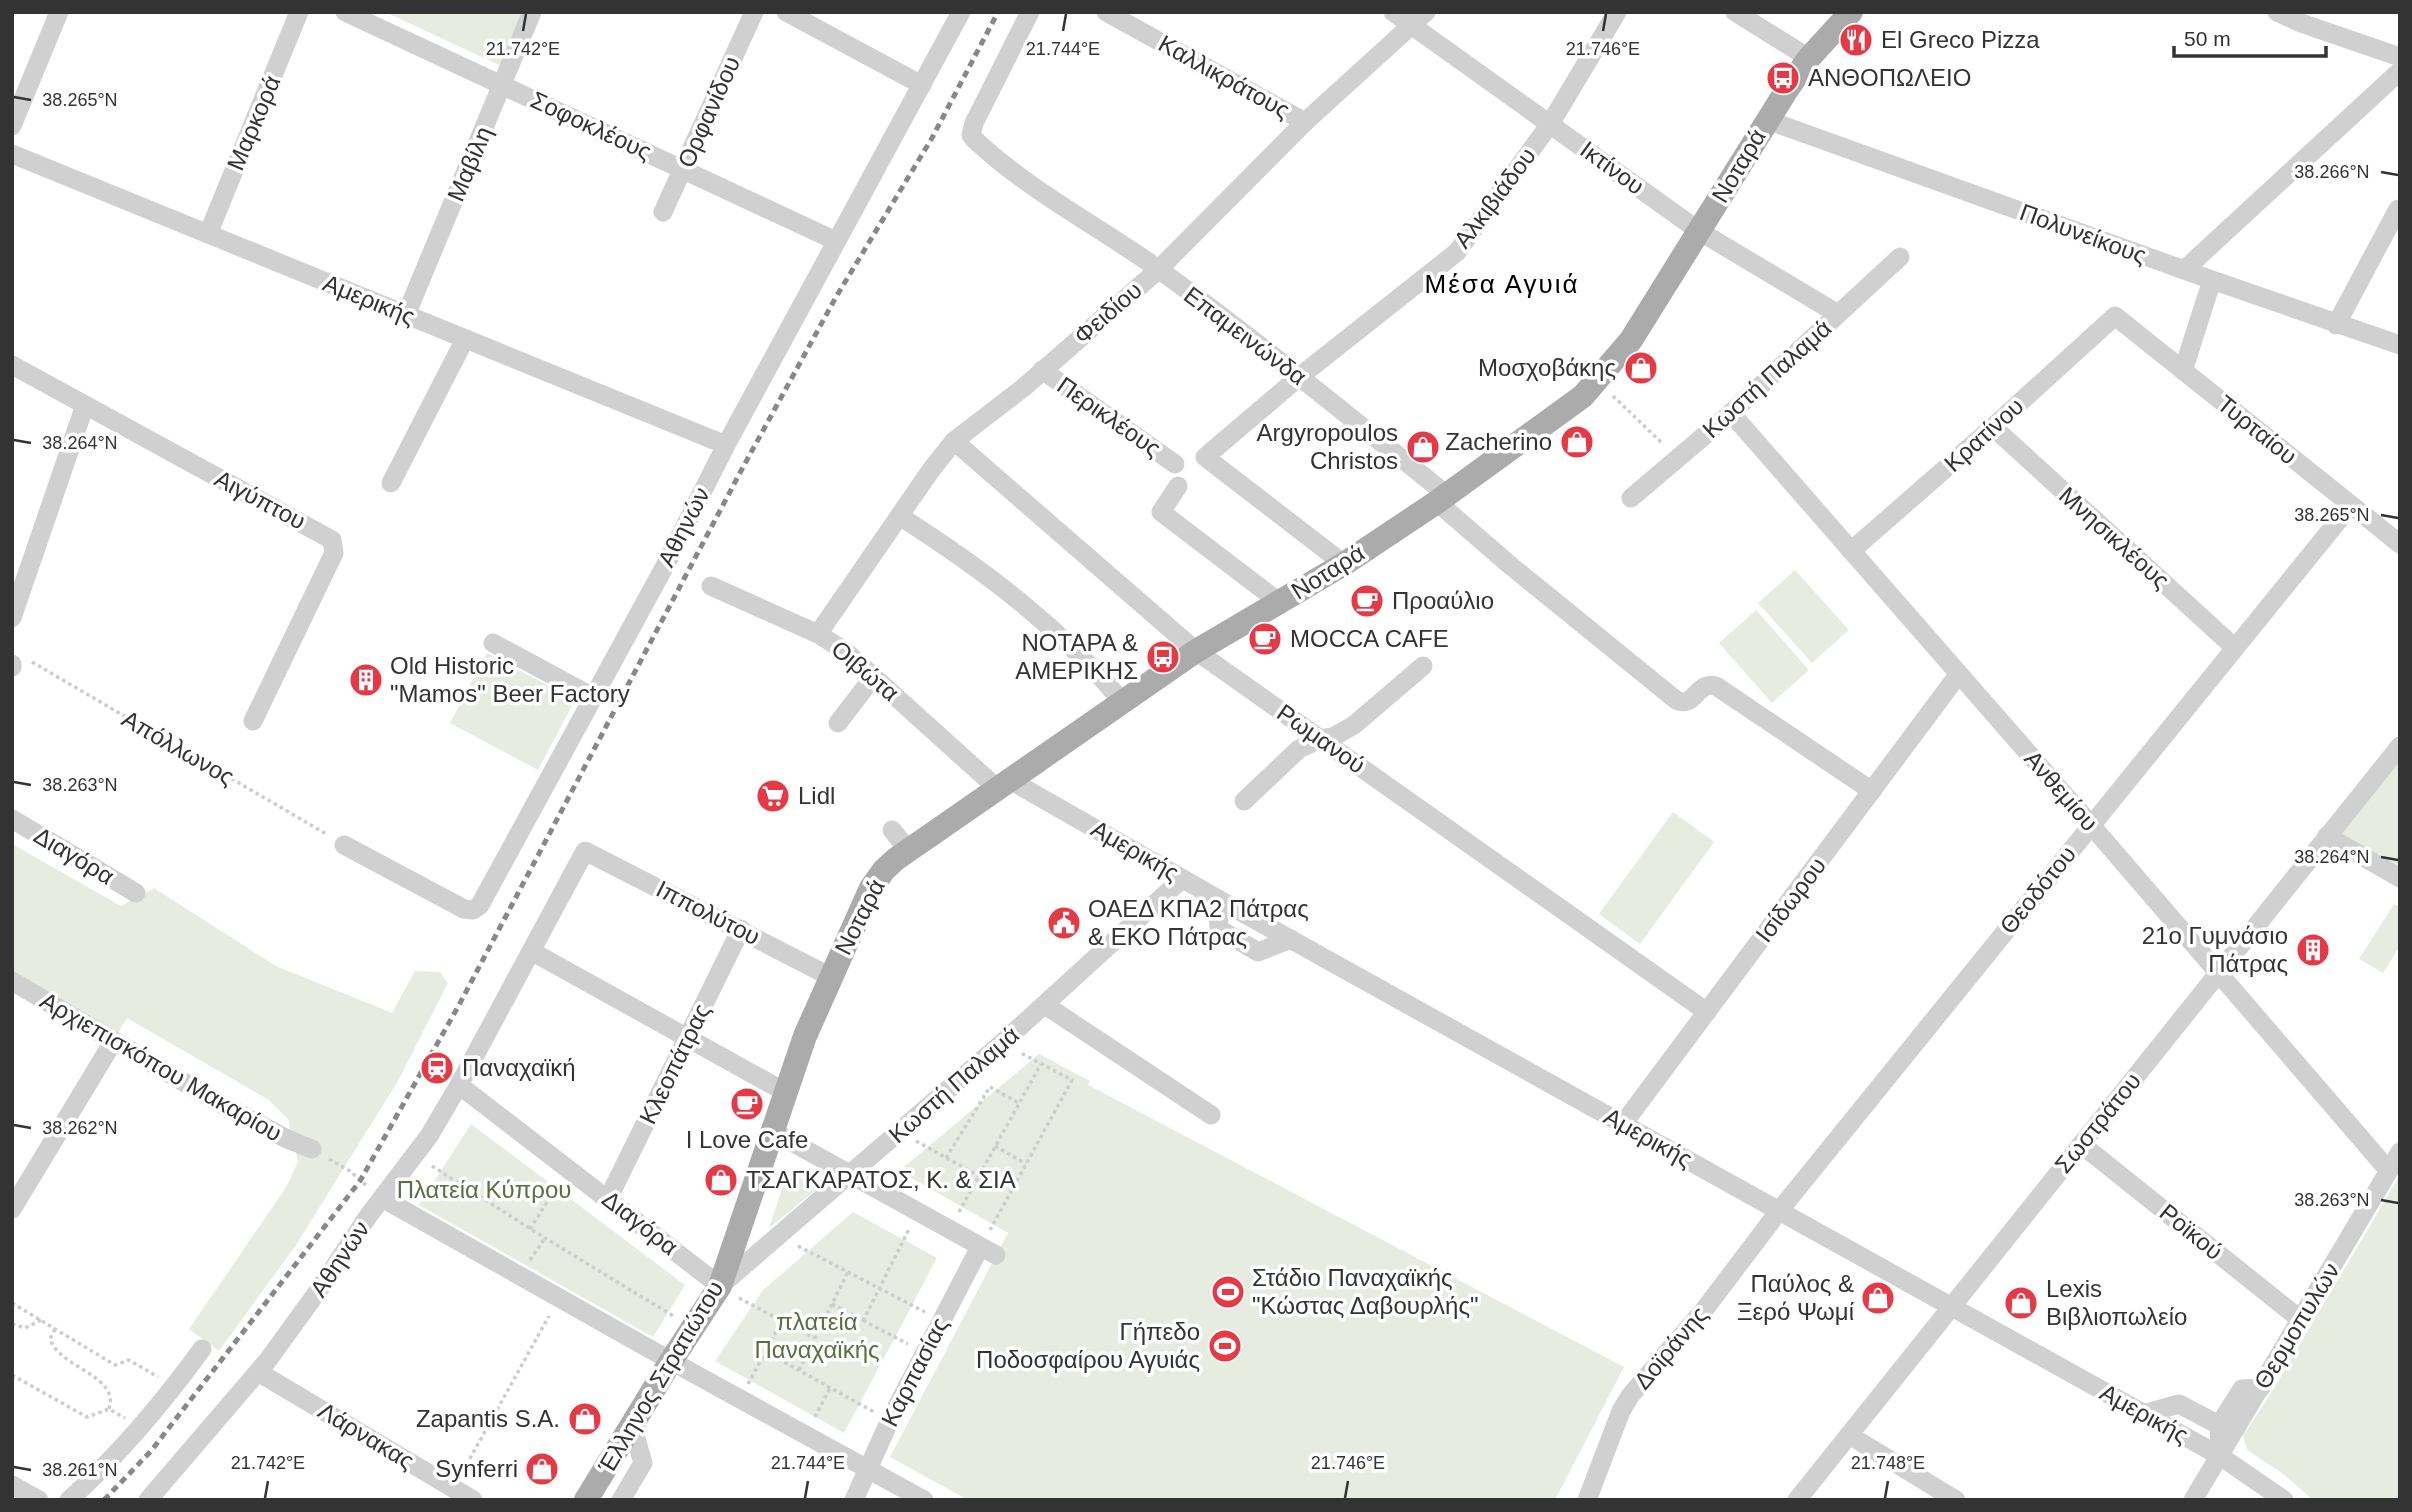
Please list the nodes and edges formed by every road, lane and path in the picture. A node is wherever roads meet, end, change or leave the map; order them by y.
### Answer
1 (59, 12) edge
2 (299, 12) edge
3 (345, 12) edge
4 (532, 12) edge
5 (754, 12) edge
6 (786, 12) edge
7 (961, 12) edge
8 (1030, 12) edge
9 (1106, 12) edge
10 (1392, 12) edge
11 (1426, 12) edge
12 (1617, 12) edge
13 (1735, 12) edge
14 (1851, 12) edge
15 (2277, 12) edge
16 (1410, 26) junction
17 (2400, 57) edge
18 (1809, 58) junction
19 (2400, 71) edge
20 (922, 85) junction
21 (502, 86) junction
22 (1767, 120) junction
23 (1305, 121) junction
24 (1550, 124) junction
25 (12, 126) edge
26 (12, 154) edge
27 (683, 169) junction
28 (2399, 209) edge
29 (663, 212) dead end
30 (1699, 232) junction
31 (208, 234) junction
32 (836, 241) junction
33 (1899, 257) dead end
34 (1158, 270) junction
35 (2184, 270) junction
36 (2212, 280) junction
37 (1838, 314) junction
38 (407, 315) junction
39 (2115, 316) joint
40 (2336, 325) junction
41 (465, 339) junction
42 (2400, 345) edge
43 (12, 365) edge
44 (1042, 370) junction
45 (2183, 371) junction
46 (1299, 377) junction
47 (1597, 380) junction
48 (85, 405) junction
49 (1731, 413) junction
50 (1993, 428) junction
51 (954, 441) junction
52 (726, 445) junction
53 (1678, 458) junction
54 (1175, 464) dead end
55 (391, 483) dead end
56 (1178, 486) dead end
57 (1442, 498) junction
58 (1631, 498) dead end
59 (2351, 505) junction
60 (901, 517) junction
61 (2400, 544) edge
62 (1851, 551) junction
63 (1344, 564) junction
64 (711, 586) dead end
65 (1279, 602) junction
66 (12, 618) edge
67 (818, 634) junction
68 (493, 643) dead end
69 (2235, 648) junction
70 (1196, 651) junction
71 (15, 664) edge
72 (1423, 666) dead end
73 (1958, 675) junction
74 (874, 676) junction
75 (593, 697) junction
76 (1122, 701) junction
77 (253, 721) dead end
78 (838, 723) dead end
79 (1320, 738) junction
80 (2400, 746) edge
81 (1004, 784) junction
82 (1872, 791) junction
83 (1244, 801) dead end
84 (12, 819) edge
85 (2091, 825) junction
86 (892, 830) dead end
87 (2327, 836) junction
88 (344, 845) joint
89 (909, 850) junction
90 (585, 851) joint
91 (2400, 878) edge
92 (1182, 879) junction
93 (136, 893) dead end
94 (1218, 899) junction
95 (741, 929) junction
96 (1291, 939) junction
97 (531, 951) junction
98 (2218, 974) junction
99 (831, 977) junction
100 (12, 982) edge
101 (1045, 1005) junction
102 (1707, 1012) junction
103 (687, 1039) junction
104 (113, 1042) junction
105 (1002, 1043) junction
106 (1041, 1064) junction
107 (459, 1085) junction
108 (785, 1092) junction
109 (1019, 1103) junction
110 (1211, 1115) dead end
111 (1623, 1124) junction
112 (772, 1131) junction
113 (899, 1131) junction
114 (2081, 1144) junction
115 (995, 1146) junction
116 (312, 1149) joint
117 (2400, 1152) edge
118 (415, 1155) junction
119 (946, 1158) junction
120 (1026, 1164) junction
121 (568, 1168) junction
122 (2389, 1171) junction
123 (851, 1174) junction
124 (979, 1176) junction
125 (382, 1198) junction
126 (608, 1199) junction
127 (12, 1209) edge
128 (1779, 1211) junction
129 (918, 1212) junction
130 (991, 1228) dead end
131 (530, 1229) junction
132 (949, 1229) junction
133 (779, 1236) junction
134 (545, 1238) junction
135 (848, 1272) junction
136 (519, 1276) junction
137 (720, 1287) junction
138 (879, 1288) junction
139 (559, 1298) junction
140 (12, 1303) edge
141 (832, 1304) junction
142 (1951, 1307) junction
143 (41, 1320) junction
144 (2301, 1320) junction
145 (782, 1321) junction
146 (863, 1321) junction
147 (942, 1321) junction
148 (12, 1324) edge
149 (693, 1328) junction
150 (55, 1329) junction
151 (814, 1338) junction
152 (202, 1349) dead end
153 (765, 1352) junction
154 (925, 1353) junction
155 (671, 1361) junction
156 (799, 1370) junction
157 (258, 1372) junction
158 (12, 1375) edge
159 (174, 1387) junction
160 (830, 1388) junction
161 (2261, 1388) junction
162 (739, 1399) junction
163 (110, 1409) junction
164 (2143, 1414) junction
165 (890, 1420) junction
166 (632, 1425) junction
167 (2219, 1425) junction
168 (141, 1428) junction
169 (805, 1435) junction
170 (1849, 1435) junction
171 (2220, 1457) junction
172 (867, 1469) junction
173 (12, 1485) edge
174 (454, 1488) junction
175 (39, 1500) edge
176 (69, 1500) edge
177 (148, 1500) edge
178 (473, 1500) edge
179 (586, 1500) edge
180 (621, 1500) edge
181 (854, 1500) edge
182 (925, 1500) edge
183 (1587, 1500) edge
184 (1797, 1500) edge
185 (1956, 1500) edge
186 (2193, 1500) edge
187 (2284, 1500) edge

1 - 25 street
2 - 31 street, Μαρκορά
3 - 21 street, Σοφοκλέους
4 - 21 street, Μαβίλη
5 - 27 street, Ορφανίδου
6 - 20 street
7 - 20 street, Αθηνών
8 - 34 street, Επαμεινώνδα
9 - 23 street, Καλλικράτους
10 - 16 street, Ικτίνου
11 - 16 street, Φειδίου
12 - 24 street, Αλκιβιάδου
13 - 18 street
14 - 18 main road, Νοταρά
15 - 17 street
16 - 23 street, Φειδίου
16 - 24 street, Ικτίνου
18 - 22 main road, Νοταρά
19 - 35 street
20 - 32 street, Αθηνών
21 - 27 street, Σοφοκλέους
21 - 38 street, Μαβίλη
22 - 30 main road, Νοταρά
22 - 35 street, Πολυνείκους
23 - 34 street, Φειδίου
24 - 30 street, Ικτίνου
24 - 46 street, Αλκιβιάδου
26 - 31 street, Αμερικής
27 - 29 street, Ορφανίδου
27 - 32 street, Σοφοκλέους
28 - 40 street
30 - 37 street, Ικτίνου
30 - 47 main road, Νοταρά
31 - 38 street, Αμερικής
32 - 52 street, Αθηνών
33 - 37 street, Κωστή Παλαμά
34 - 44 street, Φειδίου
34 - 46 street, Επαμεινώνδα
35 - 36 street, Πολυνείκους
36 - 40 street, Πολυνείκους
36 - 45 street
37 - 49 street, Κωστή Παλαμά
38 - 41 street, Αμερικής
39 - 45 street, Τυρταίου
39 - 50 street, Κρατίνου
40 - 42 street, Πολυνείκους
41 - 52 street, Αμερικής
41 - 55 street
43 - 48 street, Αιγύπτου
44 - 51 street, Φειδίου
44 - 54 street, Περικλέους
45 - 59 street, Τυρταίου
46 - 57 street, Επαμεινώνδα
46 - 63 street, Αλκιβιάδου
47 - 53 path
47 - 57 main road, Νοταρά
48 - 66 street
48 - 77 street, Αιγύπτου
49 - 53 street, Κωστή Παλαμά
49 - 62 street, Ανθεμίου
50 - 62 street, Κρατίνου
50 - 69 street, Μνησικλέους
51 - 60 street, Φειδίου
51 - 70 street, Ρωμανού
52 - 75 street, Αθηνών
53 - 58 street, Κωστή Παλαμά
56 - 65 street
57 - 63 main road, Νοταρά
57 - 82 street, Επαμεινώνδα
59 - 61 street, Τυρταίου
59 - 69 street, Θεοδότου
60 - 67 street, Φειδίου
60 - 76 street
62 - 73 street, Ανθεμίου
63 - 65 main road, Νοταρά
64 - 67 street, Οιβώτα
65 - 70 main road, Νοταρά
67 - 74 street, Οιβώτα
68 - 75 street
69 - 85 street, Θεοδότου
70 - 76 main road, Νοταρά
70 - 79 street, Ρωμανού
71 - 88 path, Απόλλωνος
72 - 79 street
73 - 82 street, Ισίδωρου
73 - 85 street, Ανθεμίου
74 - 78 street
74 - 81 street, Οιβώτα
75 - 88 street, Αθηνών
76 - 81 main road, Νοταρά
79 - 83 street
79 - 102 street, Ρωμανού
80 - 87 street, Σωστράτου
81 - 89 main road, Νοταρά
81 - 92 street, Αμερικής
82 - 102 street, Ισίδωρου
84 - 93 street, Διαγόρα
85 - 98 street, Ανθεμίου
85 - 128 street, Θεοδότου
86 - 89 street
87 - 91 street
87 - 98 street, Σωστράτου
89 - 99 main road, Νοταρά
90 - 95 street, Ιππολύτου
90 - 97 street, Αθηνών
92 - 94 street, Αμερικής
92 - 101 street, Κωστή Παλαμά
94 - 96 street, Αμερικής
94 - 96 street
95 - 99 street, Ιππολύτου
95 - 103 street, Κλεοπάτρας
96 - 111 street, Αμερικής
97 - 103 street
97 - 107 street, Αθηνών
98 - 114 street, Σωστράτου
98 - 122 street, Ανθεμίου
99 - 108 main road, Νοταρά
100 - 104 street, Αρχιεπισκόπου Μακαρίου
101 - 105 street, Κωστή Παλαμά
101 - 110 street
102 - 111 street, Ισίδωρου
103 - 108 street
103 - 126 street, Κλεοπάτρας
104 - 116 street, Αρχιεπισκόπου Μακαρίου
104 - 127 street
105 - 106 path
105 - 113 street, Κωστή Παλαμά
106 - 109 path
106 - 120 path
107 - 118 street, Αθηνών
107 - 121 street, Διαγόρα
108 - 112 main road, Έλληνος Στρατιώτου
109 - 115 path
109 - 119 path
111 - 128 street, Αμερικής
112 - 123 street
112 - 137 main road, Έλληνος Στρατιώτου
113 - 119 path
113 - 123 street, Κωστή Παλαμά
114 - 142 street, Σωστράτου
114 - 144 street, Ροϊκού
115 - 120 path
115 - 124 path
116 - 125 path
117 - 122 street, Θερμοπυλών
118 - 125 street, Αθηνών
118 - 131 path
119 - 124 path
120 - 130 path
121 - 126 street, Διαγόρα
121 - 131 path
122 - 144 street, Θερμοπυλών
123 - 129 street
123 - 133 street, Κωστή Παλαμά
124 - 132 path
125 - 136 street
125 - 157 street, Αθηνών
126 - 137 street, Διαγόρα
128 - 142 street, Αμερικής
128 - 183 street, Δοϊράνης
129 - 132 street
129 - 138 path
131 - 134 path
132 - 147 street, Καρπασίας
133 - 135 path
133 - 137 street, Κωστή Παλαμά
134 - 136 path
134 - 149 path
135 - 138 path
135 - 141 path
136 - 139 street
137 - 145 path
137 - 149 main road, Έλληνος Στρατιώτου
138 - 146 path
138 - 147 path
139 - 155 street
139 - 174 path
140 - 143 path
141 - 146 path
141 - 151 path
142 - 164 street, Αμερικής
142 - 170 street, Σωστράτου
143 - 148 path
143 - 150 path
144 - 161 street, Θερμοπυλών
145 - 151 path
145 - 153 path
146 - 154 path
147 - 154 street, Καρπασίας
149 - 155 main road, Έλληνος Στρατιώτου
150 - 159 path
150 - 163 path
151 - 156 path
152 - 159 street
153 - 156 path
153 - 162 path
154 - 165 street, Καρπασίας
155 - 162 street
155 - 166 main road, Έλληνος Στρατιώτου
156 - 160 path
157 - 174 street, Λάρνακας
157 - 177 street, Αθηνών
158 - 163 path
159 - 168 street
160 - 165 path
160 - 169 path
161 - 167 street
161 - 171 street, Θερμοπυλών
162 - 169 street
163 - 168 path
164 - 167 street
164 - 171 street, Αμερικής
165 - 172 street, Καρπασίας
166 - 179 main road, Έλληνος Στρατιώτου
166 - 180 street
167 - 171 street
168 - 176 street
169 - 172 street
170 - 184 street, Σωστράτου
170 - 185 street
171 - 186 street, Θερμοπυλών
171 - 187 street, Αμερικής
172 - 181 street, Καρπασίας
172 - 182 street
173 - 175 street
174 - 178 street, Λάρνακας

